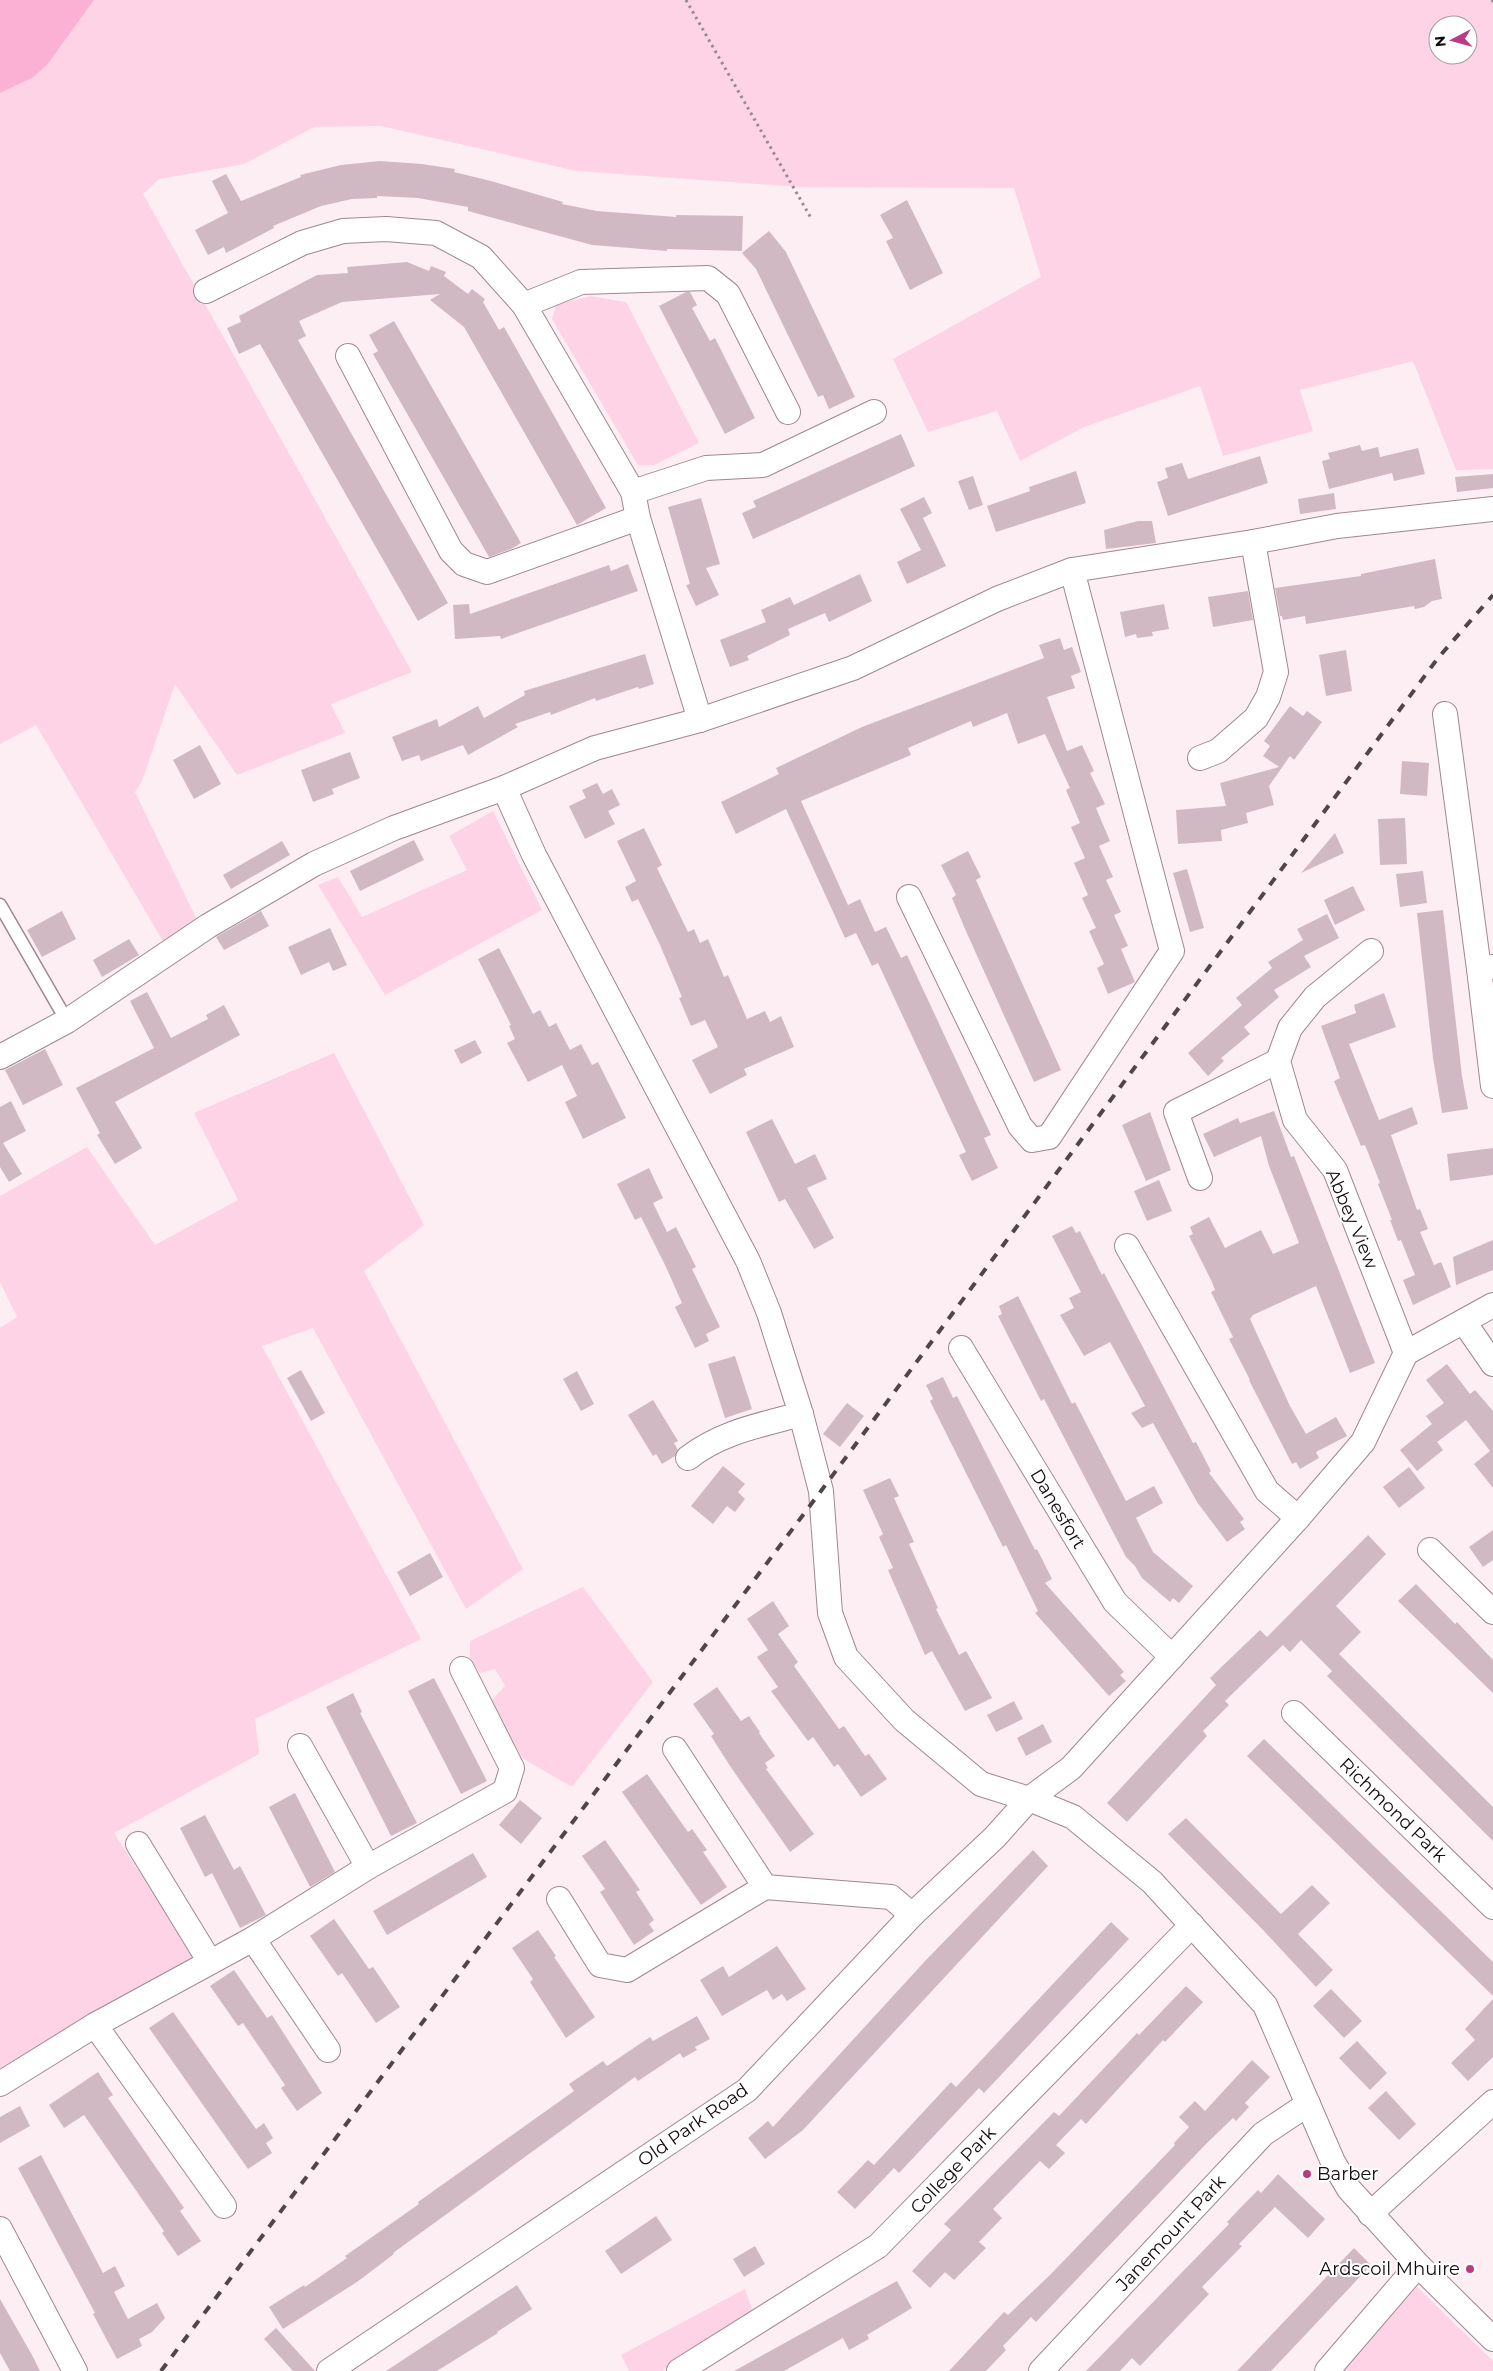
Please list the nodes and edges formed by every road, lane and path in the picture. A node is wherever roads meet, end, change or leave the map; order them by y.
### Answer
1 (686, 0) edge
2 (811, 218) dead end
3 (206, 290) dead end
4 (524, 305) junction
5 (348, 356) dead end
6 (788, 412) dead end
7 (874, 412) dead end
8 (633, 492) junction
9 (1493, 509) edge
10 (638, 518) junction
11 (1253, 542) junction
12 (1072, 570) junction
13 (1445, 714) dead end
14 (700, 720) junction
15 (1200, 758) dead end
16 (504, 788) junction
17 (909, 897) dead end
18 (0, 905) edge
19 (1371, 952) dead end
20 (1486, 968) edge
21 (67, 1021) junction
22 (2, 1053) edge
23 (1278, 1061) junction
24 (1493, 1086) edge
25 (1200, 1178) dead end
26 (1127, 1246) dead end
27 (1493, 1305) edge
28 (1464, 1322) junction
29 (961, 1348) dead end
30 (1406, 1353) junction
31 (1493, 1364) edge
32 (801, 1414) junction
33 (688, 1458) dead end
34 (1298, 1518) junction
35 (1430, 1550) dead end
36 (1490, 1604) edge
37 (1172, 1657) junction
38 (462, 1668) dead end
39 (1294, 1713) dead end
40 (300, 1746) dead end
41 (675, 1749) dead end
42 (1028, 1799) junction
43 (138, 1844) dead end
44 (368, 1867) junction
45 (765, 1887) junction
46 (559, 1899) dead end
47 (1493, 1907) edge
48 (912, 1915) junction
49 (1192, 1925) junction
50 (253, 1939) junction
51 (210, 1962) junction
52 (95, 2025) junction
53 (328, 2050) dead end
54 (0, 2084) edge
55 (1493, 2102) edge
56 (1308, 2104) junction
57 (224, 2206) dead end
58 (1370, 2214) junction
59 (0, 2229) edge
60 (1418, 2265) junction
61 (1493, 2339) edge
62 (75, 2371) edge
63 (329, 2371) edge
64 (679, 2371) edge
65 (1041, 2371) edge
66 (1327, 2371) edge

1 - 2 path
3 - 4 street
4 - 6 street
4 - 8 street
5 - 10 street
7 - 8 street
8 - 10 street
9 - 11 street
10 - 14 street
11 - 12 street
11 - 15 street
12 - 14 street
12 - 17 street
13 - 20 street
14 - 16 street
16 - 21 street
16 - 32 street
18 - 21 lane
19 - 23 street
20 - 24 street
21 - 22 street
23 - 25 street
23 - 30 street, Abbey View
26 - 34 street
27 - 28 street
28 - 30 street
28 - 31 street
29 - 37 street, Danesfort
30 - 34 street
32 - 33 street
32 - 42 street
34 - 37 street
35 - 36 street
37 - 42 street
38 - 44 street
39 - 47 street, Richmond Park
40 - 44 street
41 - 45 street
42 - 48 street, Old Park Road
42 - 49 street
43 - 51 street
44 - 50 street
45 - 46 street
45 - 48 street
48 - 63 street, Old Park Road
49 - 56 street
49 - 64 street, College Park
50 - 51 street
50 - 53 street
51 - 52 street
52 - 54 street
52 - 57 street
55 - 58 street
56 - 58 street
56 - 65 street, Janemount Park
58 - 60 street
59 - 62 street
60 - 61 street
60 - 66 street

